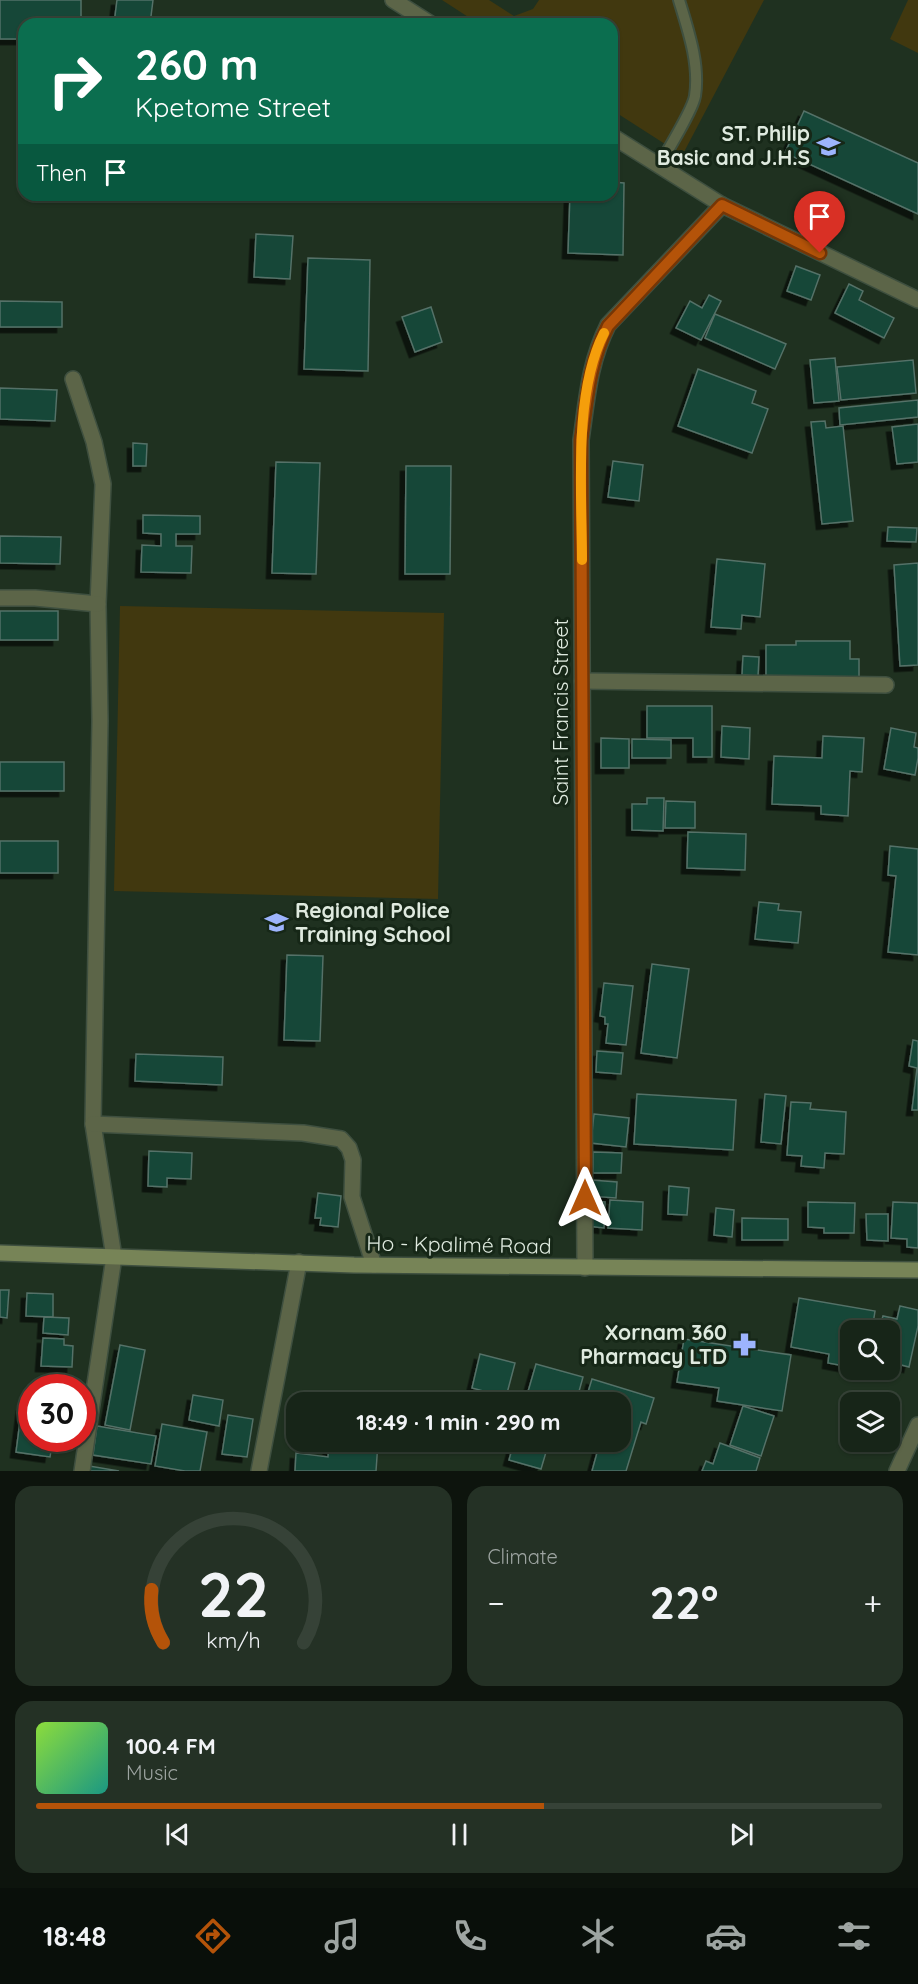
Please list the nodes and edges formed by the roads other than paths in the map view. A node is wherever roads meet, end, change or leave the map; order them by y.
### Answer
1 (393, 0) edge
2 (679, 0) edge
3 (422, 18) edge
4 (618, 140) edge
5 (659, 166) junction
6 (722, 205) junction
7 (918, 300) edge
8 (73, 379) dead end
9 (0, 598) edge
10 (98, 604) junction
11 (582, 681) junction
12 (886, 685) dead end
13 (93, 1124) junction
14 (0, 1253) edge
15 (114, 1257) junction
16 (299, 1262) junction
17 (375, 1265) junction
18 (585, 1268) junction
19 (918, 1270) edge
20 (918, 1425) edge
21 (82, 1471) edge
22 (259, 1471) edge
23 (897, 1471) edge

1 - 3 street
2 - 5 lane
4 - 5 street
5 - 6 street
6 - 7 street
6 - 11 street, Saint Francis Street
8 - 10 street
9 - 10 street
10 - 13 street
11 - 12 street
11 - 18 street, Saint Francis Street
13 - 15 street
13 - 17 street
14 - 15 main road, Ho - Kpalimé Road
15 - 16 main road, Ho - Kpalimé Road
15 - 21 street
16 - 17 main road, Ho - Kpalimé Road
16 - 22 street
17 - 18 main road, Ho - Kpalimé Road
18 - 19 main road, Ho - Kpalimé Road
20 - 23 street

